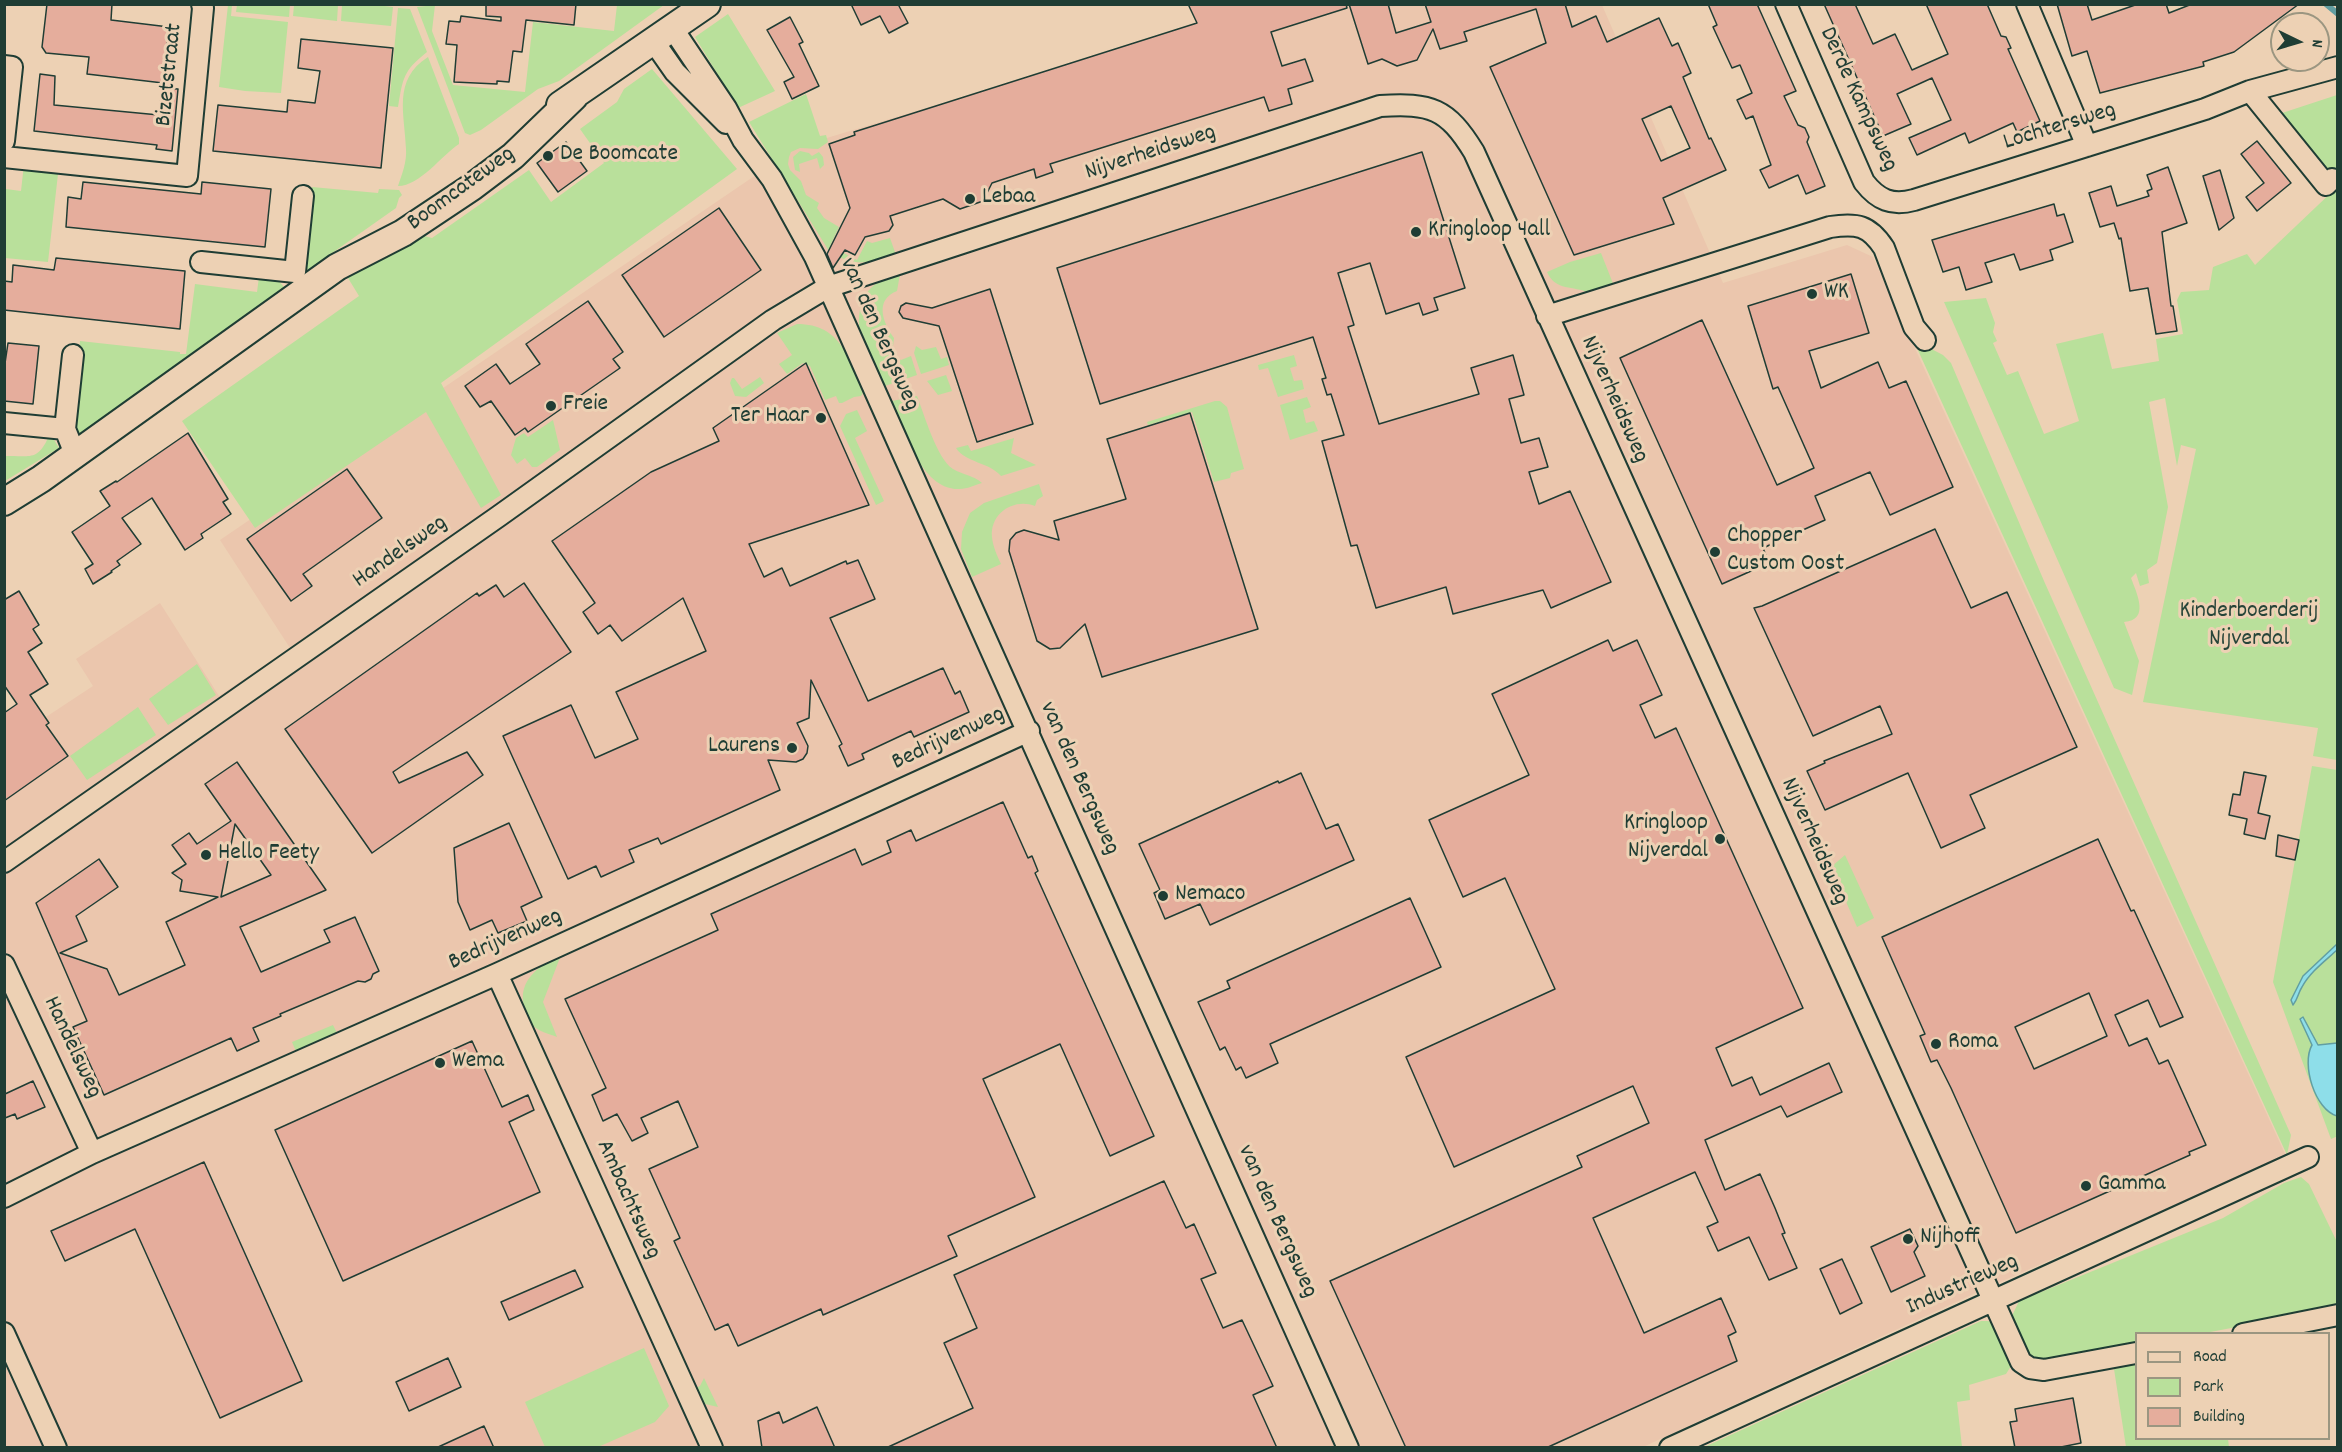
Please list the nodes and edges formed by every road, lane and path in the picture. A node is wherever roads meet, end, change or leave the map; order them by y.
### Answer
1 (202, 4) edge
2 (707, 4) edge
3 (1786, 4) edge
4 (2027, 4) edge
5 (664, 35) junction
6 (4, 66) edge
7 (2337, 67) edge
8 (2250, 91) junction
9 (4, 141) edge
10 (2087, 146) junction
11 (4, 157) edge
12 (2332, 180) dead end
13 (303, 196) dead end
14 (1883, 200) junction
15 (1870, 230) junction
16 (201, 262) dead end
17 (300, 280) junction
18 (828, 286) junction
19 (1547, 316) junction
20 (1925, 340) dead end
21 (74, 355) dead end
22 (4, 423) edge
23 (65, 429) junction
24 (75, 454) junction
25 (4, 502) edge
26 (1029, 731) junction
27 (4, 862) edge
28 (4, 965) edge
29 (497, 974) junction
30 (92, 1153) junction
31 (2308, 1157) dead end
32 (4, 1197) edge
33 (1993, 1301) junction
34 (2337, 1315) edge
35 (2253, 1332) edge
36 (4, 1333) edge
37 (2135, 1353) edge
38 (56, 1448) edge
39 (712, 1448) edge
40 (1348, 1448) edge
41 (1670, 1448) edge

1 - 11 street, Bizetstraat
2 - 5 street, Boomcateweg
3 - 14 street, Derde Kampsweg
4 - 10 street
5 - 17 street, Boomcateweg
5 - 18 street, van den Bergsweg
6 - 9 street
7 - 8 street, Lochtersweg
8 - 10 street, Lochtersweg
8 - 12 street
10 - 14 street, Lochtersweg
13 - 17 street
14 - 15 street, Derde Kampsweg
15 - 19 street
15 - 20 street
16 - 17 street
17 - 24 street, Boomcateweg
18 - 19 street, Nijverheidsweg
18 - 26 street, van den Bergsweg
18 - 27 street, Handelsweg
19 - 33 street, Nijverheidsweg
21 - 23 street
22 - 23 street
23 - 24 street
24 - 25 street, Boomcateweg
26 - 29 street, Bedrijvenweg
26 - 40 street, van den Bergsweg
28 - 30 street, Handelsweg
29 - 30 street, Bedrijvenweg
29 - 39 street, Ambachtsweg
30 - 32 street, Bedrijvenweg
31 - 33 street, Industrieweg
33 - 37 street, Nijverheidsweg
33 - 41 street, Industrieweg
34 - 35 street
36 - 38 street

